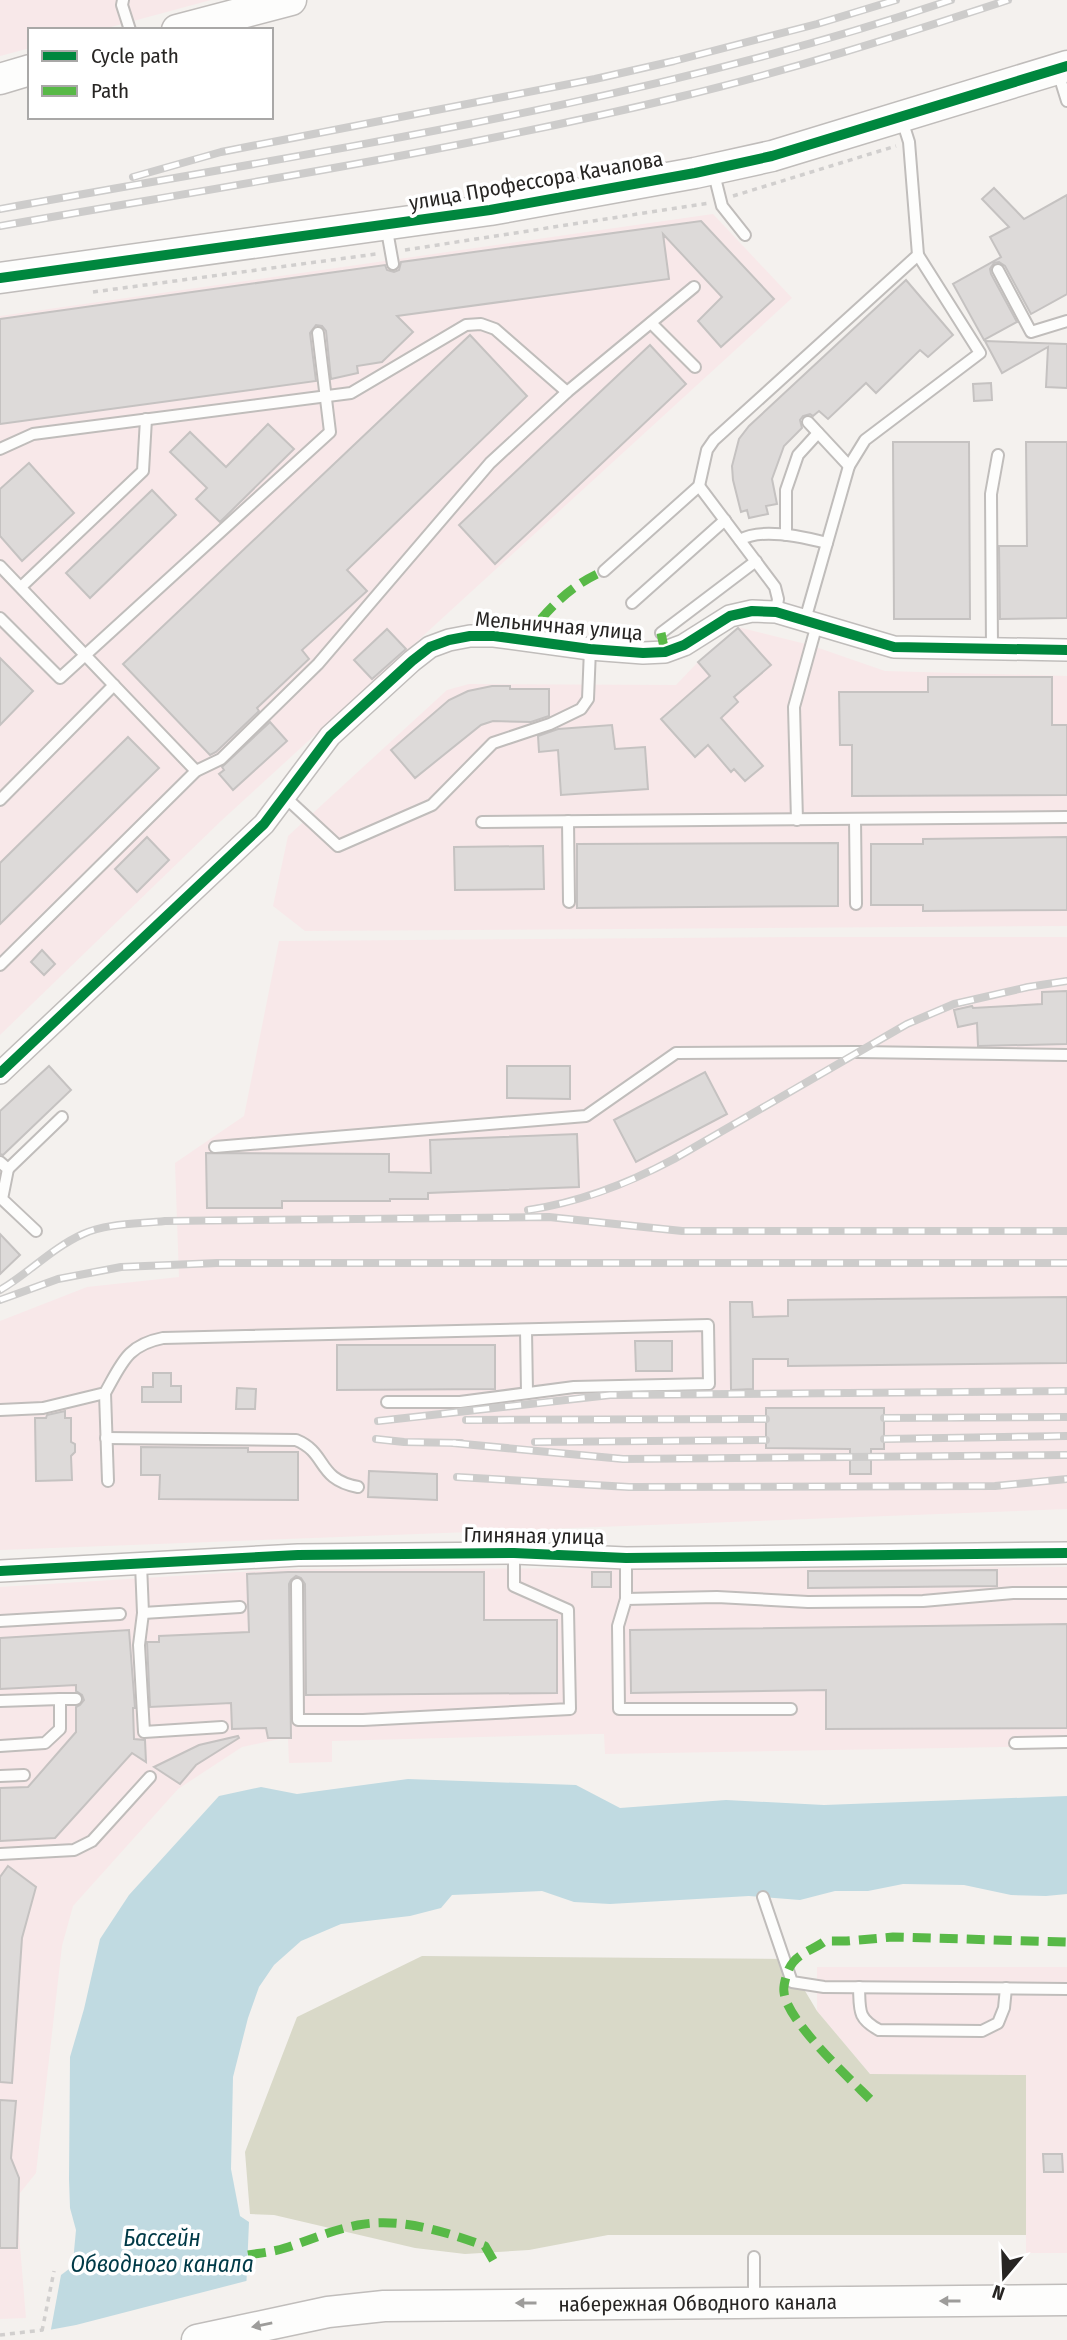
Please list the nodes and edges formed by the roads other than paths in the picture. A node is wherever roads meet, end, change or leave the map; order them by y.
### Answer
1 (123, 0) edge
2 (291, 0) edge
3 (129, 28) edge
4 (182, 28) edge
5 (1062, 68) edge
6 (28, 71) edge
7 (0, 79) edge
8 (1067, 101) edge
9 (901, 118) junction
10 (713, 169) junction
11 (386, 225) junction
12 (745, 235) dead end
13 (918, 256) junction
14 (393, 264) dead end
15 (998, 270) dead end
16 (0, 278) edge
17 (694, 287) dead end
18 (1067, 321) edge
19 (651, 323) junction
20 (318, 333) dead end
21 (695, 367) dead end
22 (775, 385) junction
23 (567, 392) junction
24 (783, 394) dead end
25 (326, 396) junction
26 (146, 419) junction
27 (808, 422) dead end
28 (818, 433) junction
29 (0, 449) edge
30 (998, 455) dead end
31 (849, 467) junction
32 (699, 486) junction
33 (724, 520) junction
34 (786, 535) junction
35 (740, 540) junction
36 (827, 543) junction
37 (756, 561) junction
38 (0, 566) edge
39 (604, 571) dead end
40 (20, 587) junction
41 (632, 603) dead end
42 (776, 612) junction
43 (0, 618) edge
44 (811, 622) junction
45 (661, 633) dead end
46 (590, 649) junction
47 (992, 649) junction
48 (1067, 650) edge
49 (85, 653) junction
50 (114, 685) junction
51 (196, 771) junction
52 (285, 797) junction
53 (0, 800) edge
54 (1067, 817) edge
55 (855, 819) junction
56 (797, 820) junction
57 (568, 821) junction
58 (482, 822) dead end
59 (569, 902) dead end
60 (856, 904) dead end
61 (0, 965) edge
62 (1067, 1055) edge
63 (0, 1073) edge
64 (62, 1117) dead end
65 (215, 1147) dead end
66 (4, 1166) edge
67 (36, 1231) dead end
68 (526, 1329) junction
69 (106, 1393) junction
70 (527, 1393) junction
71 (387, 1402) dead end
72 (0, 1410) edge
73 (106, 1438) junction
74 (108, 1481) dead end
75 (358, 1487) dead end
76 (513, 1553) junction
77 (1067, 1553) edge
78 (626, 1558) junction
79 (141, 1564) junction
80 (0, 1571) edge
81 (297, 1584) dead end
82 (1067, 1593) edge
83 (626, 1599) junction
84 (240, 1607) dead end
85 (144, 1613) junction
86 (120, 1614) dead end
87 (0, 1621) edge
88 (60, 1699) junction
89 (76, 1699) dead end
90 (0, 1702) edge
91 (791, 1709) dead end
92 (222, 1727) dead end
93 (1067, 1742) edge
94 (1015, 1743) dead end
95 (0, 1746) edge
96 (24, 1775) dead end
97 (0, 1776) edge
98 (150, 1777) dead end
99 (0, 1854) edge
100 (763, 1897) dead end
101 (859, 1987) junction
102 (1006, 1988) junction
103 (1067, 1989) edge
104 (754, 2257) dead end
105 (1067, 2300) edge
106 (754, 2302) junction
107 (197, 2340) edge

1 - 3 lane
2 - 4 street
5 - 8 lane
5 - 9 street, улица Профессора Качалова
6 - 7 street
9 - 10 street, улица Профессора Качалова
9 - 13 lane
10 - 11 street, улица Профессора Качалова
10 - 12 lane
11 - 14 lane
11 - 16 street, улица Профессора Качалова
13 - 22 lane
13 - 31 lane
15 - 18 lane
17 - 19 lane
19 - 21 lane
19 - 23 lane
20 - 25 lane
22 - 24 lane
22 - 32 lane
23 - 25 lane
23 - 51 lane
25 - 26 lane
25 - 49 lane
26 - 29 lane
26 - 40 lane
27 - 28 lane
28 - 31 lane
28 - 34 lane
30 - 47 lane
31 - 36 lane
32 - 33 lane
32 - 39 lane
33 - 35 lane
33 - 41 lane
34 - 35 lane
34 - 36 lane
35 - 37 lane
36 - 44 lane
37 - 42 lane
37 - 45 lane
38 - 40 lane
40 - 49 lane
42 - 44 street, Мельничная улица
42 - 46 street, Мельничная улица
43 - 49 lane
44 - 47 street, Мельничная улица
44 - 56 lane
46 - 52 street, Мельничная улица
46 - 52 lane
47 - 48 street, Мельничная улица
49 - 50 lane
50 - 51 lane
50 - 53 lane
51 - 61 lane
52 - 63 street, Мельничная улица
54 - 55 lane
55 - 56 lane
55 - 60 lane
56 - 57 lane
57 - 58 lane
57 - 59 lane
62 - 65 lane
64 - 66 lane
66 - 67 lane
68 - 69 lane
68 - 70 lane
68 - 70 lane
69 - 72 lane
69 - 73 lane
70 - 71 lane
73 - 74 lane
73 - 75 lane
76 - 78 street, Глиняная улица
76 - 79 street, Глиняная улица
76 - 81 lane
77 - 78 street, Глиняная улица
78 - 83 lane
79 - 80 street, Глиняная улица
79 - 85 lane
82 - 83 lane
83 - 91 lane
84 - 85 lane
85 - 92 lane
86 - 87 lane
88 - 89 lane
88 - 90 lane
88 - 95 lane
93 - 94 lane
96 - 97 lane
98 - 99 lane
100 - 101 lane
101 - 102 lane
101 - 102 lane
102 - 103 lane
104 - 106 lane
105 -> 106 street, набережная Обводного канала
106 -> 107 street, набережная Обводного канала

